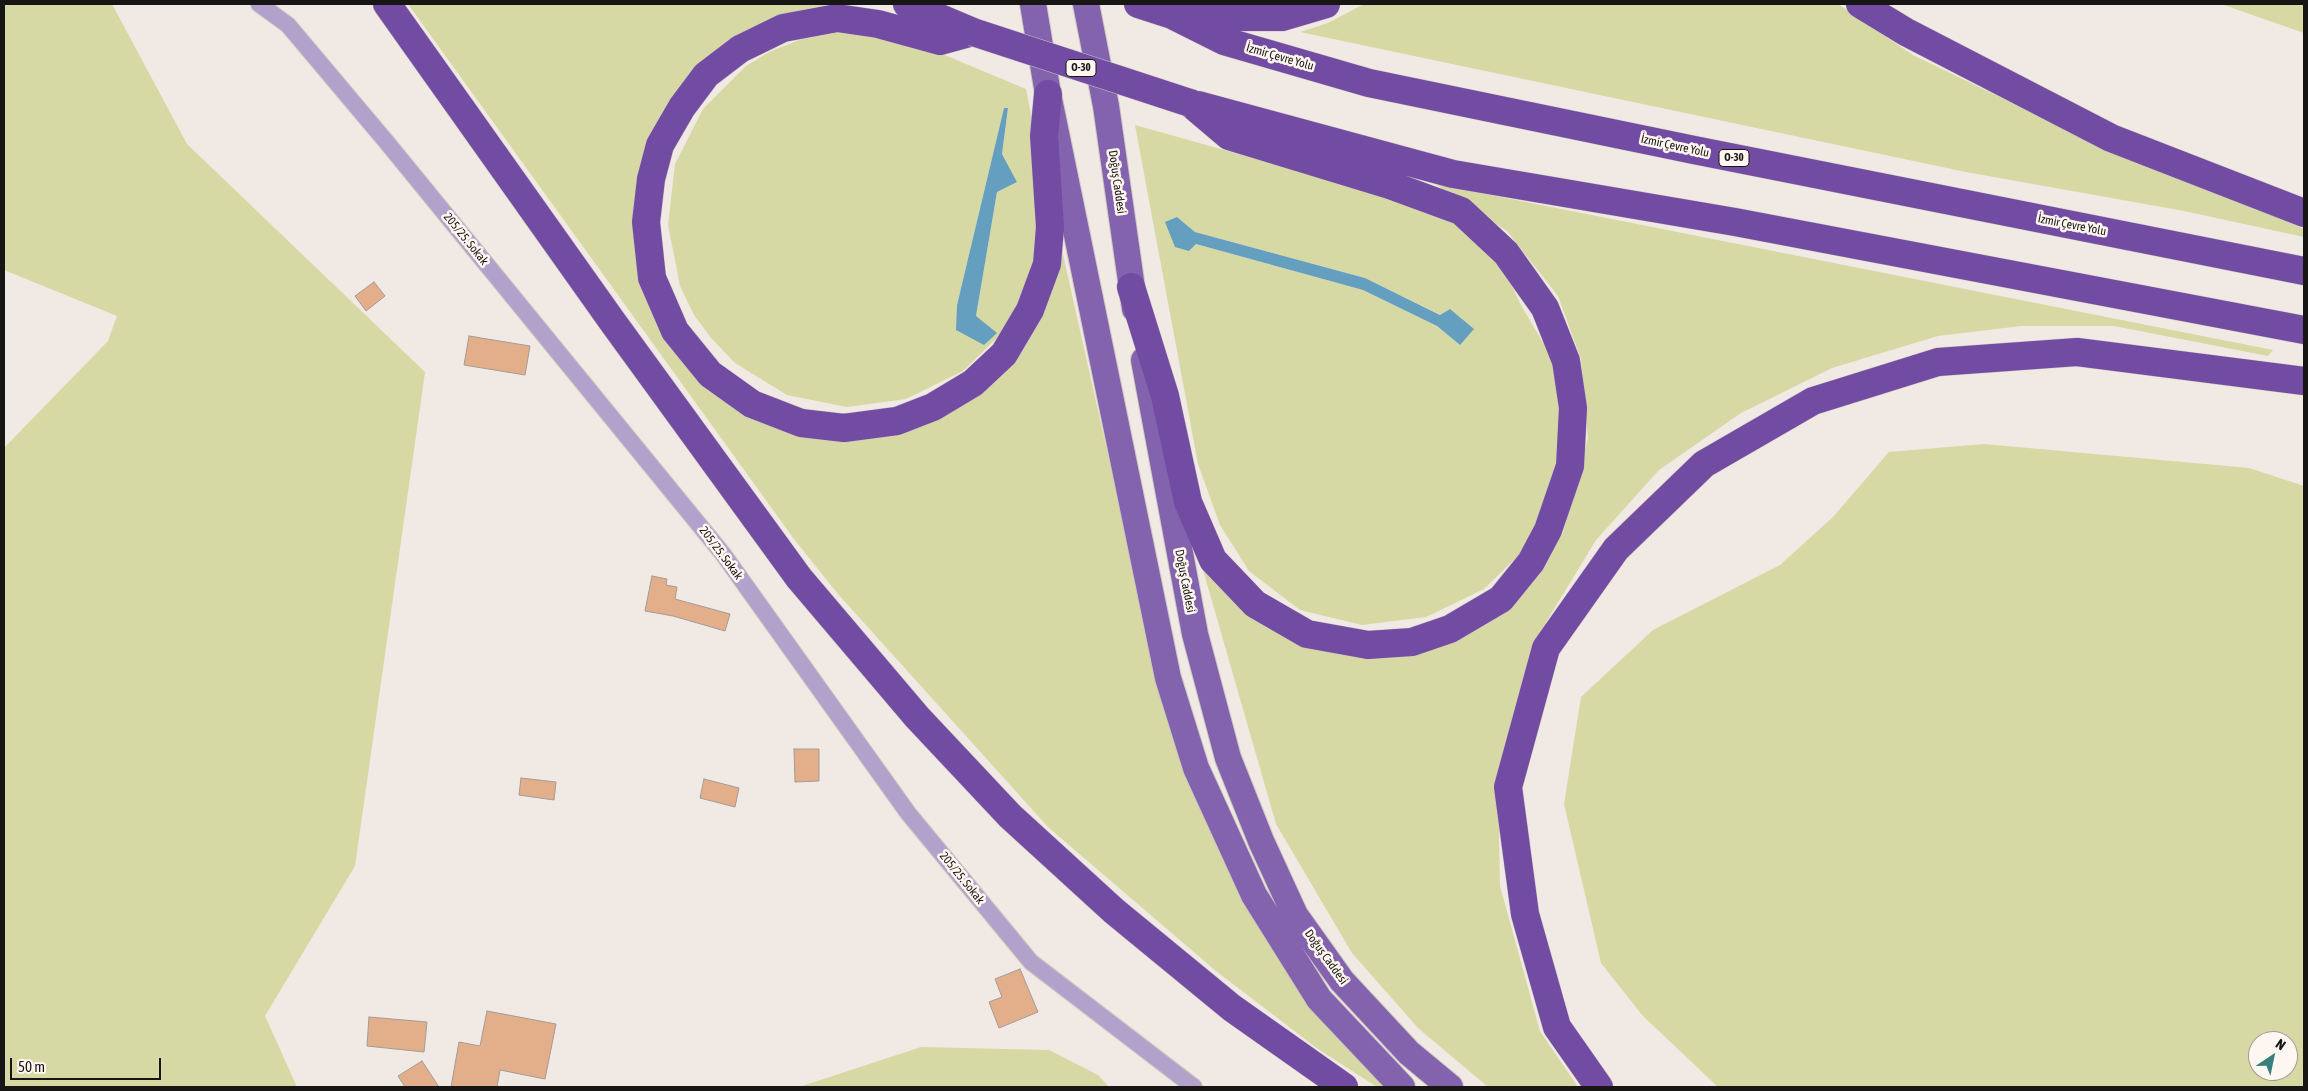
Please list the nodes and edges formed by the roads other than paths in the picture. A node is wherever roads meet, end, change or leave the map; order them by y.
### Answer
1 (259, 4) edge
2 (386, 4) edge
3 (907, 4) edge
4 (1033, 4) edge
5 (1086, 4) edge
6 (1138, 4) edge
7 (1326, 4) edge
8 (1860, 4) edge
9 (1172, 15) junction
10 (973, 32) junction
11 (1048, 94) junction
12 (1190, 103) junction
13 (2304, 213) edge
14 (2304, 272) edge
15 (1131, 287) junction
16 (2304, 330) edge
17 (2304, 380) edge
18 (1194, 1087) edge
19 (1344, 1087) edge
20 (1402, 1087) edge
21 (1450, 1087) edge
22 (1599, 1087) edge

1 - 18 street, 205/25. Sokak
2 - 19 highway
3 - 10 highway, O-30
4 - 11 main road, Doğuş Caddesi
5 - 15 main road, Doğuş Caddesi
6 - 9 highway, O-30
7 - 9 highway
8 - 13 highway
9 - 14 highway, İzmir Çevre Yolu / O-30
10 - 11 highway
10 - 12 highway, O-30, bridge
11 - 20 main road, Doğuş Caddesi
12 - 15 highway
12 - 16 highway, O-30
15 - 21 main road, Doğuş Caddesi
17 - 22 highway

